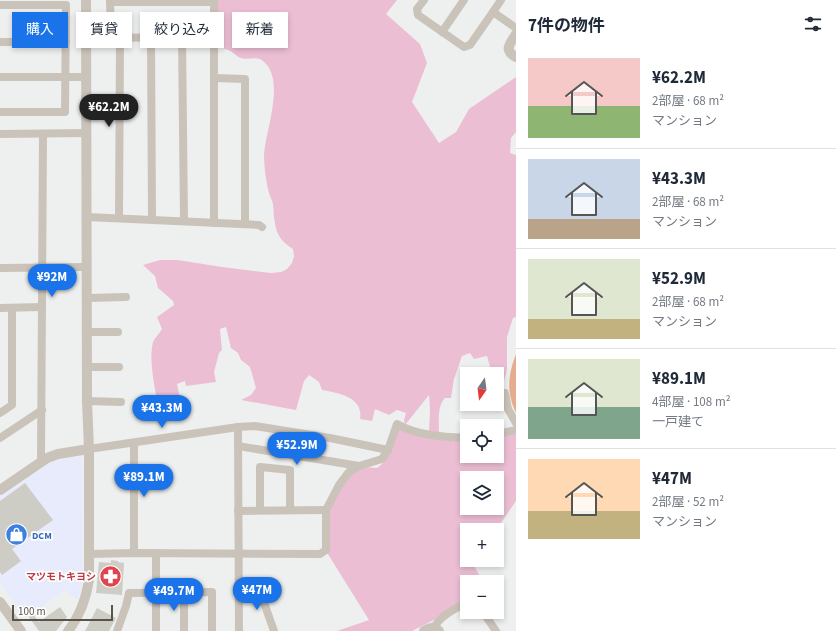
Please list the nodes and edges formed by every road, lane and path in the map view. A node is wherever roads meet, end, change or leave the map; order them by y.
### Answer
1 (86, 0) edge
2 (424, 0) edge
3 (464, 0) edge
4 (502, 0) edge
5 (110, 1) edge
6 (214, 1) edge
7 (0, 5) edge
8 (66, 12) edge
9 (86, 12) edge
10 (110, 12) edge
11 (214, 12) edge
12 (493, 12) junction
13 (516, 28) edge
14 (442, 32) junction
15 (516, 34) edge
16 (0, 42) edge
17 (12, 42) edge
18 (66, 48) edge
19 (86, 48) edge
20 (120, 48) edge
21 (152, 48) edge
22 (182, 48) edge
23 (214, 48) edge
24 (516, 57) edge
25 (0, 77) edge
26 (65, 77) junction
27 (86, 77) junction
28 (214, 78) junction
29 (0, 112) edge
30 (0, 134) edge
31 (43, 134) junction
32 (86, 134) junction
33 (86, 217) junction
34 (119, 218) junction
35 (152, 219) junction
36 (184, 221) junction
37 (214, 223) junction
38 (245, 224) junction
39 (262, 227) dead end
40 (87, 267) junction
41 (0, 268) edge
42 (42, 268) junction
43 (126, 297) dead end
44 (87, 298) junction
45 (42, 307) junction
46 (0, 308) edge
47 (12, 308) junction
48 (87, 332) junction
49 (118, 332) dead end
50 (119, 367) dead end
51 (87, 368) junction
52 (504, 393) edge
53 (87, 401) junction
54 (121, 402) dead end
55 (42, 410) junction
56 (0, 413) edge
57 (516, 423) edge
58 (238, 427) junction
59 (516, 430) edge
60 (504, 433) edge
61 (0, 438) edge
62 (460, 438) edge
63 (134, 443) junction
64 (238, 446) junction
65 (89, 450) junction
66 (388, 450) junction
67 (42, 462) junction
68 (359, 466) junction
69 (0, 490) edge
70 (260, 510) junction
71 (290, 510) junction
72 (326, 510) junction
73 (238, 511) junction
74 (134, 553) junction
75 (156, 553) junction
76 (89, 554) junction
77 (238, 554) junction
78 (156, 592) junction
79 (184, 592) junction
80 (238, 593) junction
81 (0, 602) edge
82 (460, 607) edge
83 (488, 619) edge
84 (432, 630) edge
85 (21, 631) edge
86 (68, 631) edge
87 (117, 631) edge
88 (156, 631) edge
89 (184, 631) edge
90 (212, 631) edge
91 (239, 631) edge
92 (274, 631) edge
93 (496, 631) edge

1 - 9 street
2 - 14 street
3 - 14 street
4 - 12 street
5 - 6 street
5 - 10 street
6 - 11 street
7 - 8 street
12 - 13 street
12 - 14 street
15 - 24 street
16 - 17 street
18 - 26 street
19 - 27 street
20 - 34 street
21 - 35 street
22 - 36 street
23 - 28 street
25 - 26 street
26 - 27 street
26 - 29 street
27 - 32 street
28 - 37 street
28 - 38 street
30 - 31 street
31 - 32 street
31 - 42 street
32 - 33 street
33 - 34 street
33 - 40 street
34 - 35 street
35 - 36 street
36 - 37 street
37 - 38 street
38 - 39 street
40 - 42 street
40 - 44 street
41 - 42 street
42 - 45 street
43 - 44 street
44 - 48 street
45 - 47 street
45 - 55 street
46 - 47 street
47 - 56 street
48 - 49 street
48 - 51 street
50 - 51 street
51 - 53 street
52 - 57 street
53 - 54 street
53 - 65 street
55 - 61 street
55 - 67 street
58 - 63 street
58 - 64 street
58 - 66 street
59 - 60 street
62 - 66 street
63 - 65 street
63 - 74 street
64 - 68 street
64 - 73 street
65 - 67 street
65 - 76 street
66 - 68 street
67 - 69 street
68 - 72 street
70 - 71 street
70 - 71 street
70 - 73 street
71 - 72 street
72 - 77 street
73 - 77 street
74 - 75 street
74 - 76 street
75 - 77 street
75 - 78 street
76 - 86 street
77 - 80 street
78 - 79 street
78 - 87 street
78 - 88 street
79 - 89 street
79 - 90 street
80 - 91 street
80 - 92 street
81 - 85 street
82 - 84 street
83 - 93 street

